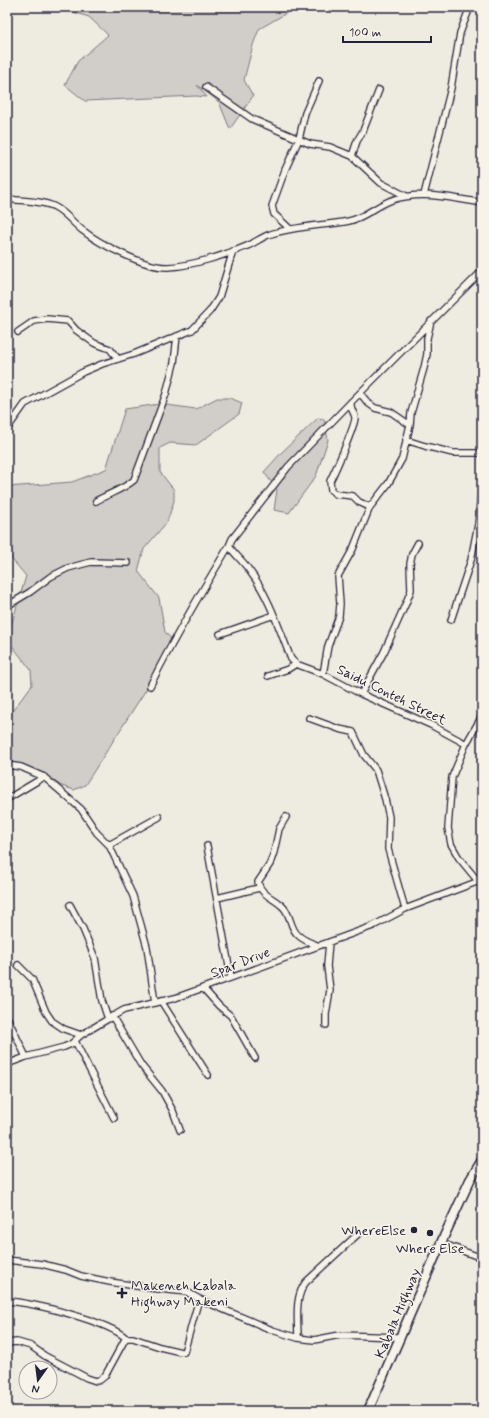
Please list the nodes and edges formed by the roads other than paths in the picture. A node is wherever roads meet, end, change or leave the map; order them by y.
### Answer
1 (470, 7) edge
2 (319, 81) dead end
3 (206, 87) dead end
4 (379, 90) dead end
5 (299, 139) junction
6 (352, 156) junction
7 (424, 195) junction
8 (406, 196) junction
9 (7, 199) edge
10 (482, 203) edge
11 (290, 229) junction
12 (233, 251) junction
13 (482, 271) edge
14 (432, 320) junction
15 (18, 332) dead end
16 (177, 336) junction
17 (118, 359) junction
18 (360, 393) junction
19 (351, 402) junction
20 (410, 425) junction
21 (7, 429) edge
22 (406, 440) junction
23 (482, 453) edge
24 (482, 482) edge
25 (96, 501) dead end
26 (370, 507) junction
27 (418, 543) dead end
28 (229, 546) junction
29 (128, 562) dead end
30 (7, 606) edge
31 (274, 616) junction
32 (451, 620) dead end
33 (220, 634) dead end
34 (296, 664) junction
35 (323, 674) junction
36 (268, 676) dead end
37 (150, 686) dead end
38 (361, 694) junction
39 (482, 716) edge
40 (309, 718) dead end
41 (466, 744) junction
42 (7, 765) edge
43 (44, 777) junction
44 (7, 799) edge
45 (159, 817) dead end
46 (286, 817) dead end
47 (109, 845) junction
48 (207, 846) dead end
49 (481, 883) edge
50 (259, 888) junction
51 (217, 898) junction
52 (70, 905) dead end
53 (405, 908) junction
54 (329, 942) junction
55 (317, 945) junction
56 (18, 965) dead end
57 (231, 977) junction
58 (203, 988) junction
59 (158, 1002) junction
60 (7, 1016) edge
61 (110, 1017) junction
62 (326, 1025) dead end
63 (81, 1035) junction
64 (76, 1040) junction
65 (26, 1057) junction
66 (255, 1058) dead end
67 (7, 1064) edge
68 (208, 1075) dead end
69 (114, 1118) dead end
70 (180, 1130) dead end
71 (482, 1160) edge
72 (358, 1234) dead end
73 (441, 1242) junction
74 (482, 1258) edge
75 (7, 1260) edge
76 (199, 1299) junction
77 (7, 1301) edge
78 (399, 1337) junction
79 (126, 1338) junction
80 (298, 1338) junction
81 (7, 1343) edge
82 (368, 1411) edge

1 - 7 street
2 - 5 street
3 - 5 street
4 - 6 street
5 - 6 street
5 - 11 street
6 - 8 street
7 - 8 street
7 - 10 street
8 - 11 street
9 - 12 street
11 - 12 street
12 - 16 street
13 - 14 street
14 - 18 street
14 - 20 street, Saidu Conteh Street
15 - 17 street
16 - 17 street
16 - 25 street
17 - 21 street
18 - 19 street
18 - 20 street
19 - 26 street
19 - 28 street
20 - 22 street, Saidu Conteh Street
22 - 23 street
22 - 26 street, Saidu Conteh Street
24 - 32 street
26 - 35 street, Saidu Conteh Street
27 - 38 street
28 - 31 street
28 - 37 street
29 - 30 street
31 - 33 street
31 - 34 street
34 - 35 street
34 - 36 street
35 - 38 street, Saidu Conteh Street
38 - 41 street, Saidu Conteh Street
39 - 41 street
40 - 53 street
41 - 49 street
42 - 43 street
43 - 44 street
43 - 47 street
45 - 47 street
46 - 50 street
47 - 59 street
48 - 51 street
49 - 53 street, Spar Drive
50 - 51 street
50 - 55 street
51 - 57 street
52 - 61 street
53 - 54 street, Spar Drive
54 - 55 street, Spar Drive
54 - 62 street
55 - 57 street, Spar Drive
56 - 63 street
57 - 58 street, Spar Drive
58 - 59 street, Spar Drive
58 - 66 street
59 - 61 street, Spar Drive
59 - 68 street
60 - 65 street
61 - 63 street, Spar Drive
61 - 70 street
63 - 64 street, Spar Drive
64 - 65 street, Spar Drive
64 - 69 street
65 - 67 street, Spar Drive
71 - 73 main road, Kabala Highway
72 - 80 street
73 - 74 street
73 - 78 main road, Kabala Highway
75 - 76 street
76 - 79 street
76 - 80 street
77 - 79 street
78 - 80 street
78 - 82 main road, Kabala Highway
79 - 81 street

